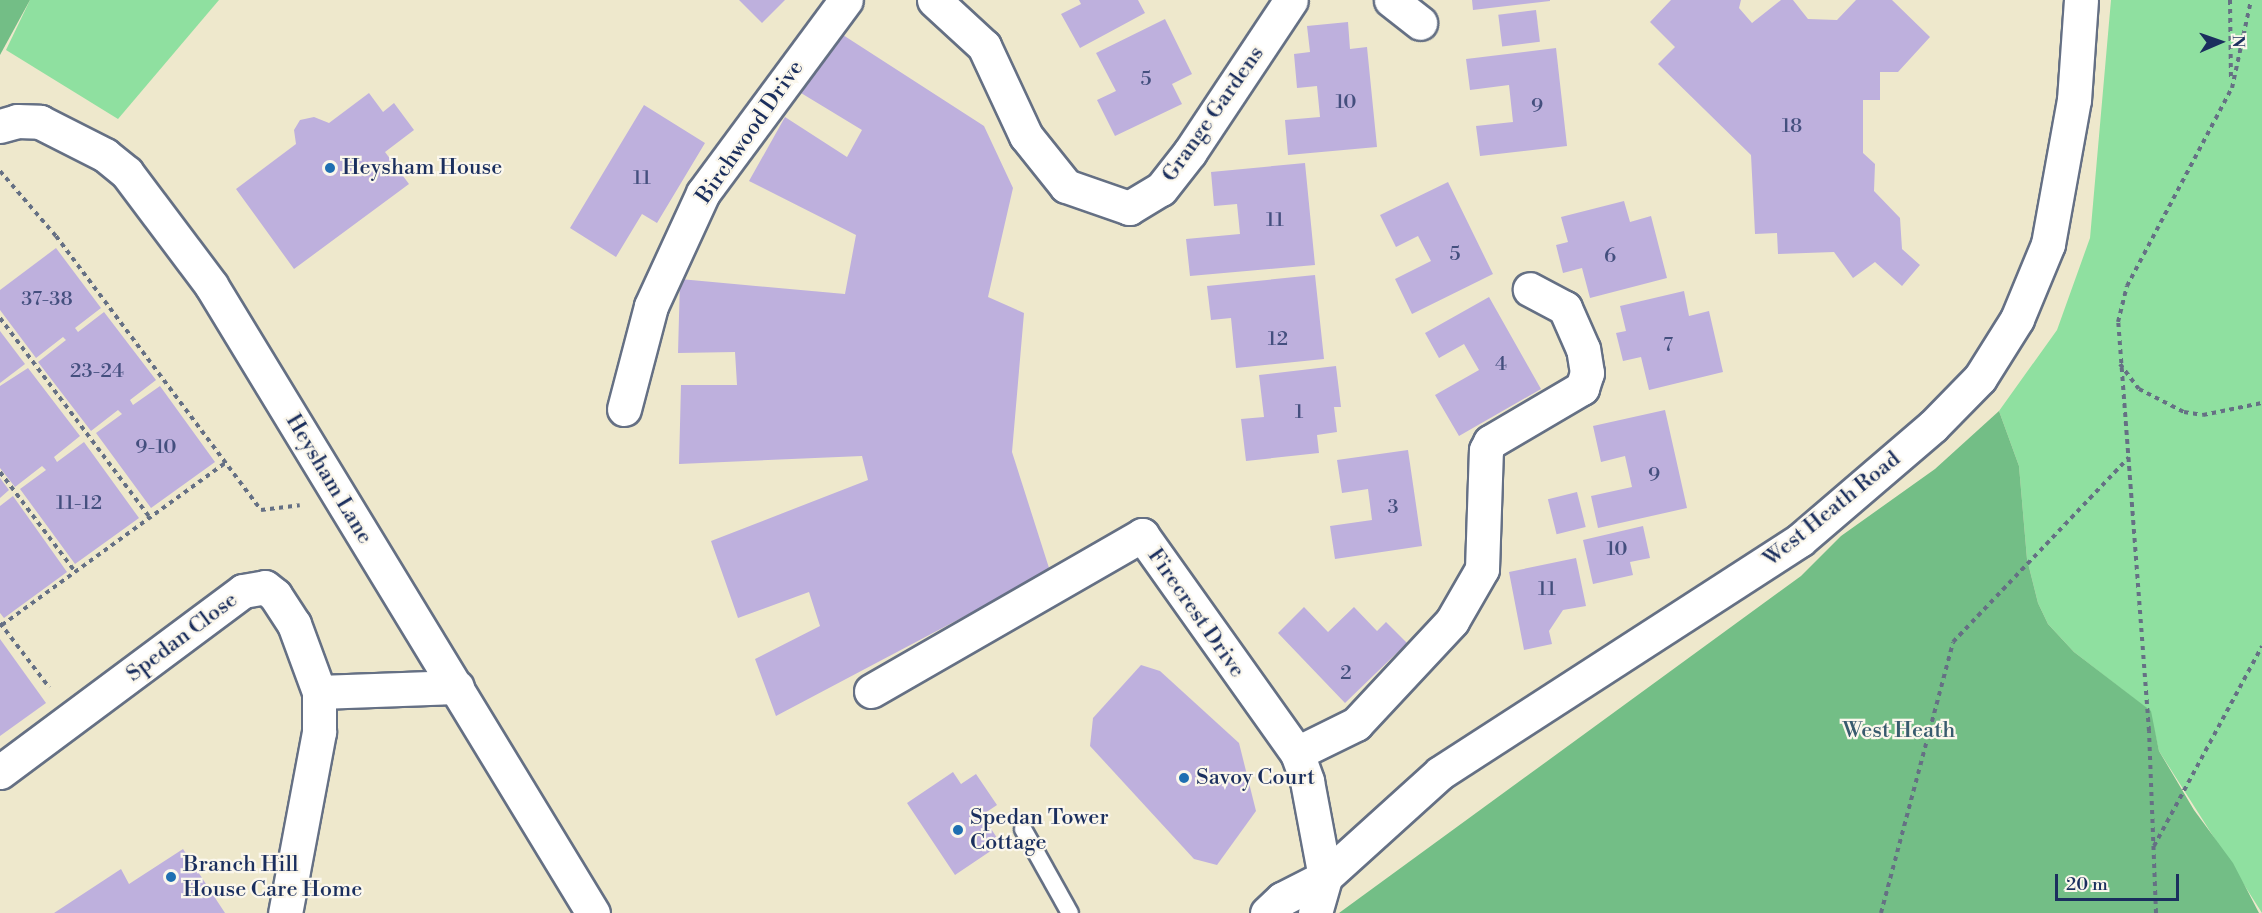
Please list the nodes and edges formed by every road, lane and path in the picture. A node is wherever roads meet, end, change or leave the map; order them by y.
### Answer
1 (846, 0) edge
2 (934, 0) edge
3 (1291, 0) edge
4 (1391, 0) edge
5 (2081, 0) edge
6 (2230, 0) edge
7 (2251, 0) edge
8 (1420, 23) dead end
9 (2232, 88) junction
10 (0, 126) edge
11 (0, 171) edge
12 (1530, 289) dead end
13 (0, 318) edge
14 (2118, 362) junction
15 (2262, 403) edge
16 (624, 409) dead end
17 (2129, 457) junction
18 (225, 463) junction
19 (0, 472) edge
20 (341, 500) junction
21 (150, 518) junction
22 (76, 573) junction
23 (1, 624) edge
24 (2262, 646) edge
25 (457, 687) junction
26 (871, 691) dead end
27 (319, 692) junction
28 (73, 719) junction
29 (1297, 753) junction
30 (0, 772) edge
31 (1023, 829) dead end
32 (2153, 847) junction
33 (1325, 877) junction
34 (285, 913) edge
35 (593, 913) edge
36 (1070, 913) edge
37 (1267, 913) edge
38 (1315, 913) edge
39 (1881, 913) edge
40 (2156, 913) edge

1 - 16 street, Birchwood Drive
2 - 3 street, Grange Gardens
4 - 8 street
5 - 33 street, West Heath Road
6 - 9 path
7 - 9 path
9 - 14 path
10 - 20 street, Heysham Lane
11 - 18 path
12 - 29 street
13 - 21 path
14 - 15 path
14 - 17 path
17 - 32 path
17 - 39 path
18 - 20 path
18 - 21 path
19 - 22 path
20 - 25 street, Heysham Lane
21 - 22 path
22 - 23 path
23 - 28 path
24 - 32 path
25 - 27 street
25 - 35 street, Heysham Lane
26 - 29 street, Firecrest Drive
27 - 28 street, Spedan Close
27 - 34 street, Spedan Close
28 - 30 street, Spedan Close
29 - 33 street, Firecrest Drive
31 - 36 lane
32 - 40 path
33 - 37 street, West Heath Road
33 - 38 street

